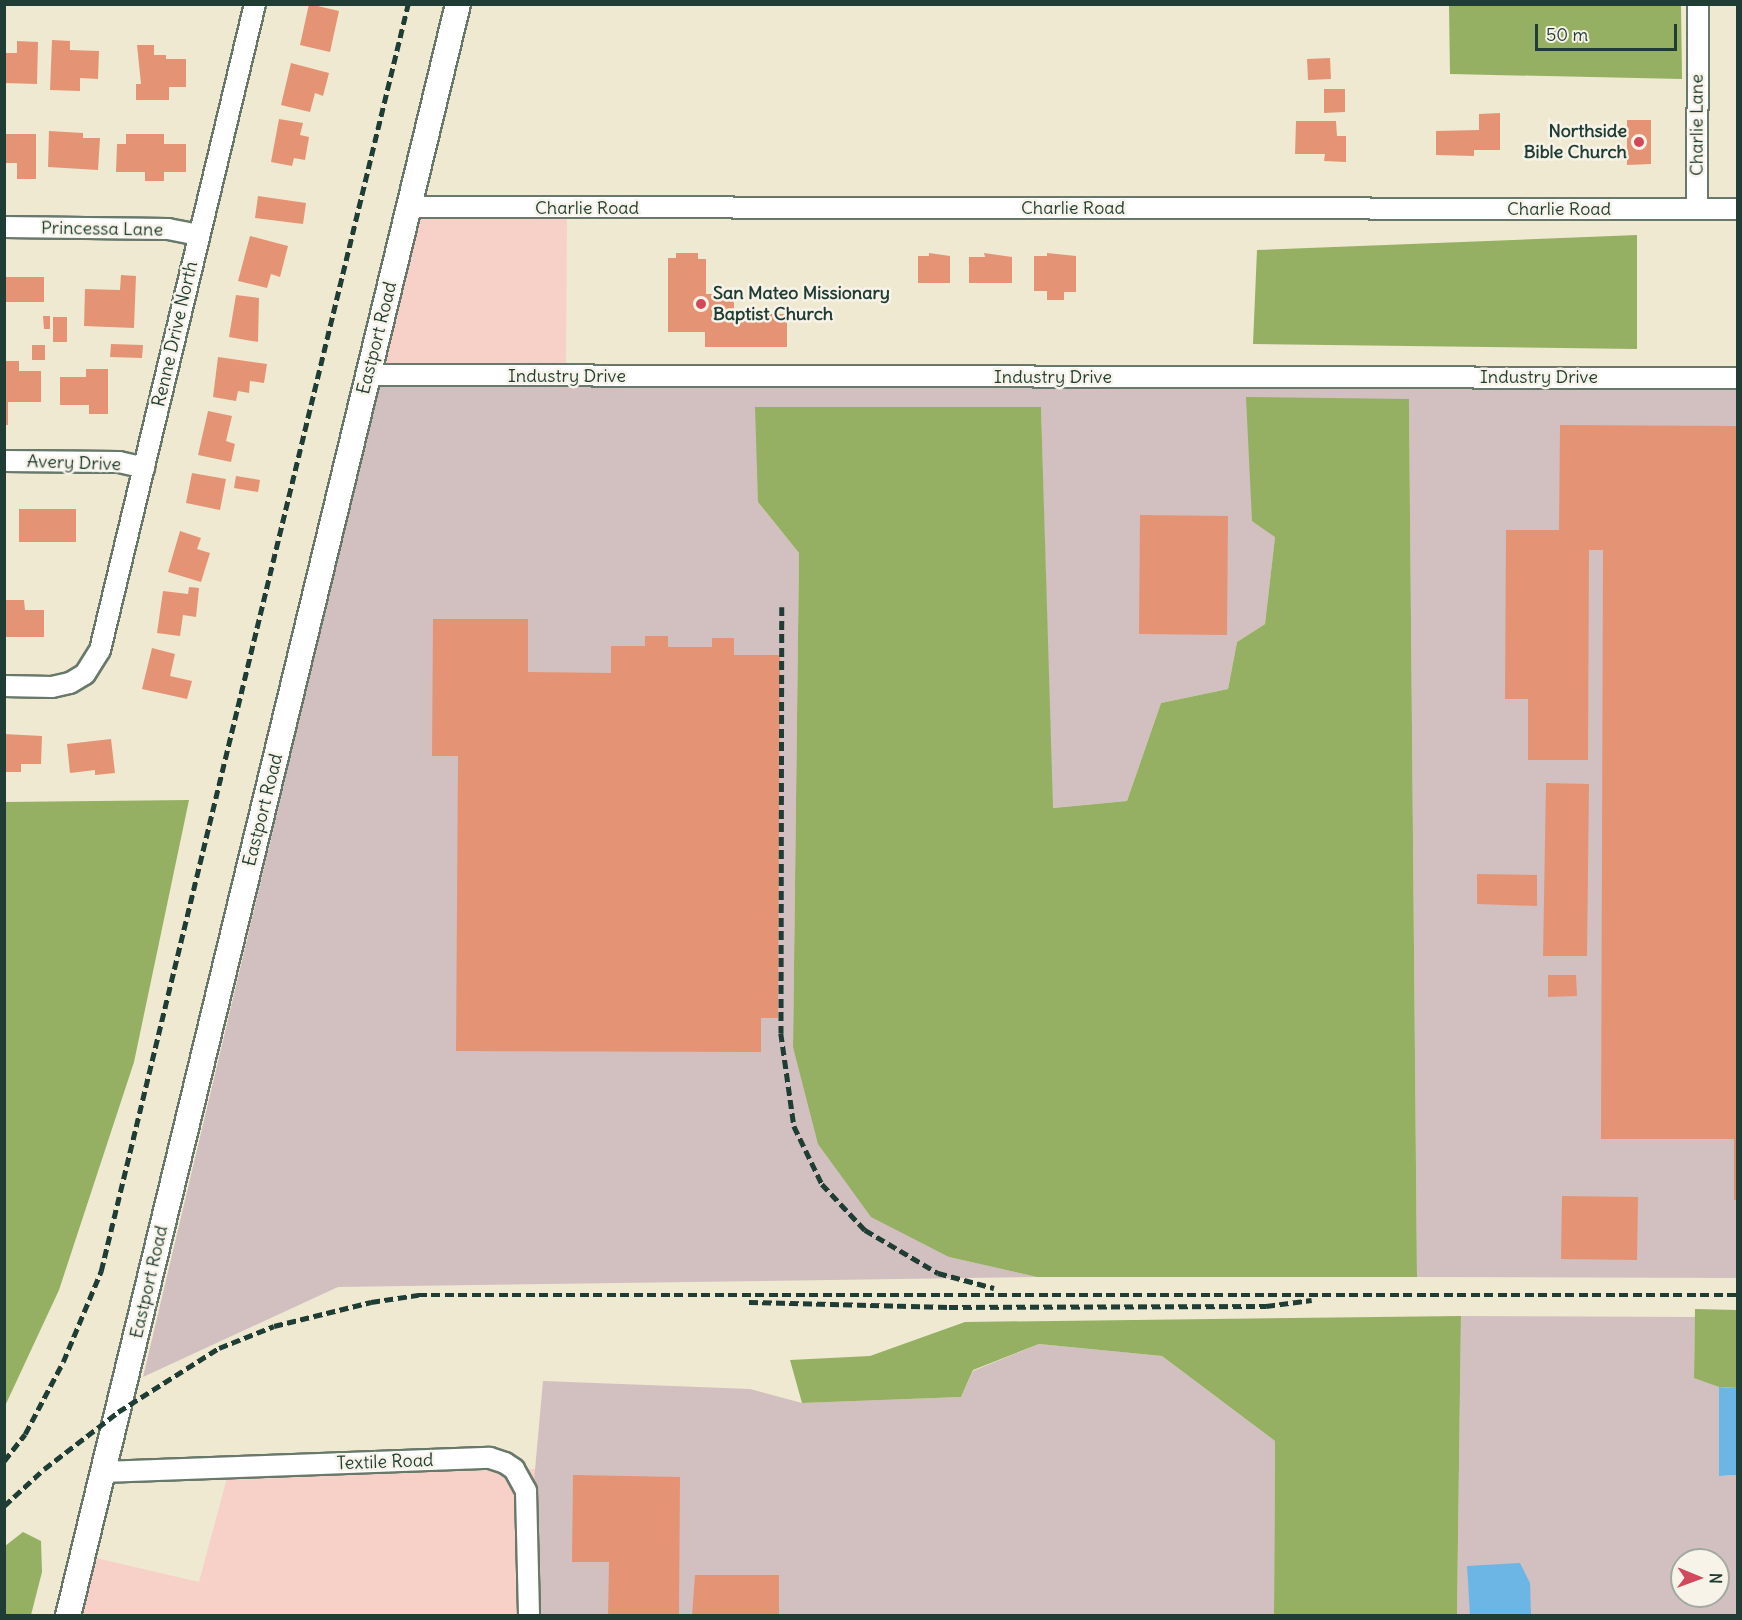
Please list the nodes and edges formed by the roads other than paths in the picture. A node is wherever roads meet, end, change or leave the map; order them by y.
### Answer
1 (255, 4) edge
2 (458, 4) edge
3 (1698, 4) edge
4 (409, 207) junction
5 (1696, 209) junction
6 (1737, 209) edge
7 (4, 227) edge
8 (199, 235) junction
9 (368, 375) junction
10 (1737, 378) edge
11 (4, 461) edge
12 (144, 468) junction
13 (4, 686) edge
14 (103, 1472) junction
15 (68, 1616) edge
16 (529, 1616) edge

1 - 8 street, Renne Drive North
2 - 4 street, Eastport Road
3 - 5 street, Charlie Lane
4 - 5 street, Charlie Road
4 - 9 street, Eastport Road
5 - 6 street, Charlie Road
7 - 8 street, Princessa Lane
8 - 12 street, Renne Drive North
9 - 10 street, Industry Drive
9 - 14 street, Eastport Road
11 - 12 street, Avery Drive
12 - 13 street, Renne Drive North
14 - 15 street, Eastport Road
14 - 16 street, Textile Road

